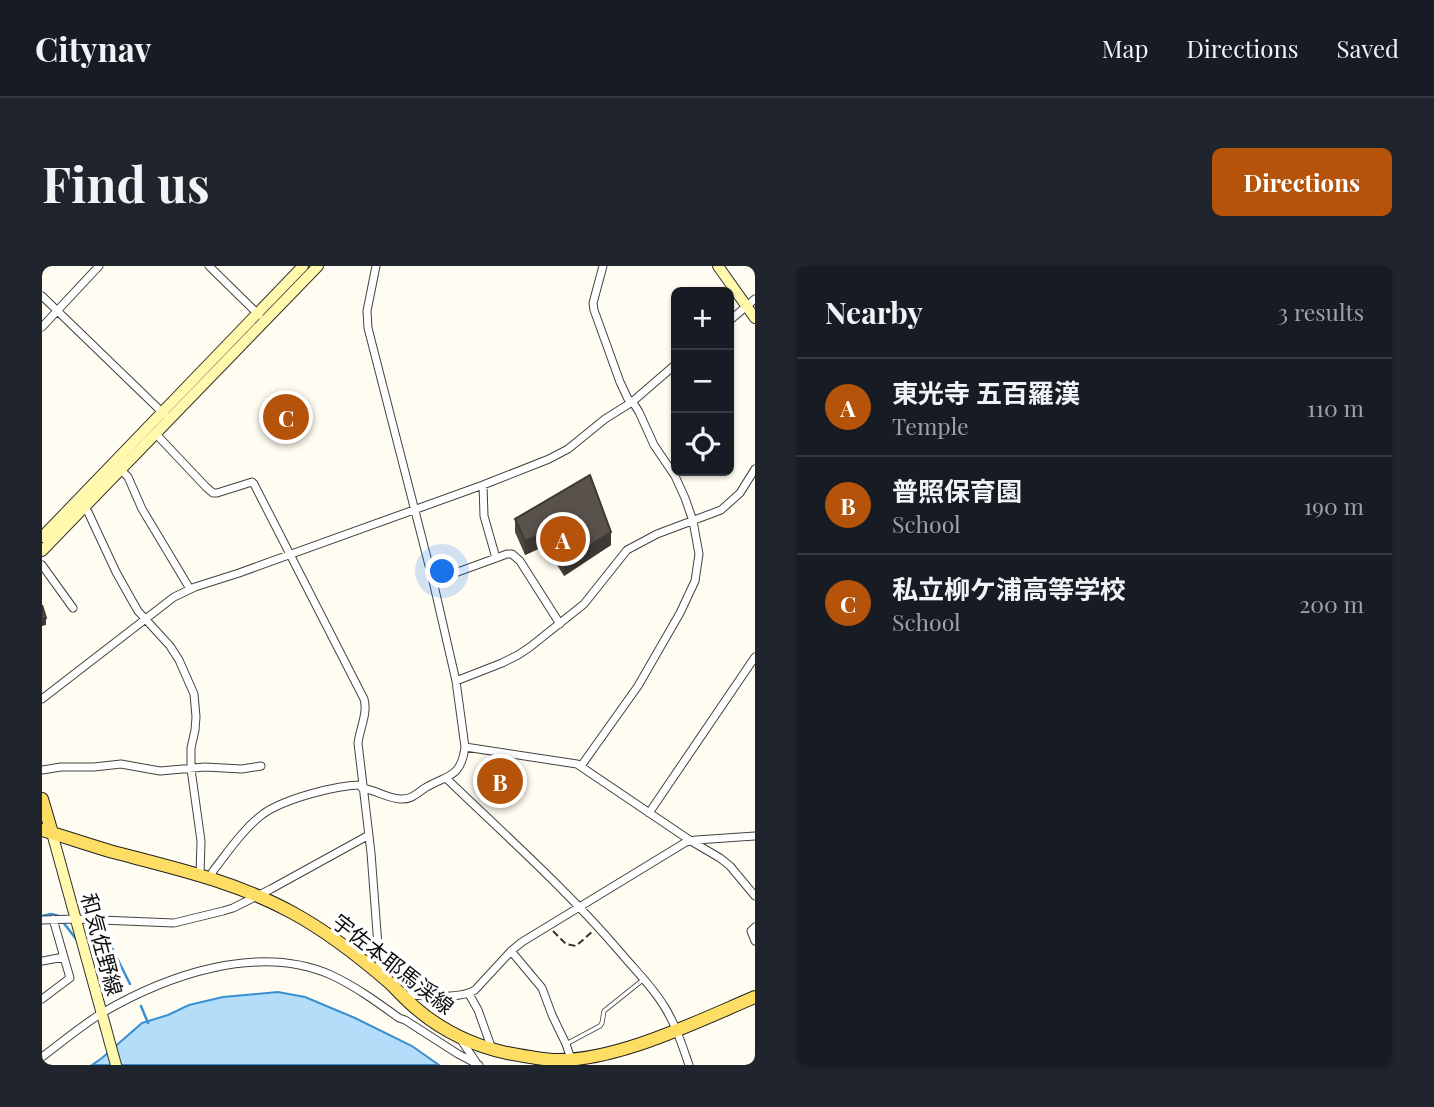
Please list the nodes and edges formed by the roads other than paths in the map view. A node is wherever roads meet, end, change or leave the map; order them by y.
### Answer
1 (99, 266) edge
2 (209, 266) edge
3 (303, 266) edge
4 (318, 266) edge
5 (376, 266) edge
6 (603, 266) edge
7 (718, 266) edge
8 (42, 296) edge
9 (751, 303) edge
10 (57, 311) junction
11 (261, 317) junction
12 (734, 317) edge
13 (755, 318) edge
14 (42, 327) edge
15 (671, 368) edge
16 (632, 402) junction
17 (165, 416) junction
18 (155, 433) junction
19 (120, 469) junction
20 (755, 469) edge
21 (483, 485) junction
22 (84, 508) junction
23 (414, 509) junction
24 (693, 521) junction
25 (42, 537) edge
26 (42, 551) edge
27 (289, 555) junction
28 (496, 558) junction
29 (42, 565) edge
30 (433, 581) junction
31 (190, 589) junction
32 (73, 608) dead end
33 (144, 619) junction
34 (561, 624) junction
35 (755, 657) edge
36 (456, 681) junction
37 (42, 698) edge
38 (465, 747) junction
39 (261, 766) dead end
40 (581, 766) junction
41 (42, 769) edge
42 (191, 769) junction
43 (447, 779) junction
44 (362, 786) junction
45 (42, 799) edge
46 (649, 813) junction
47 (47, 832) edge
48 (369, 835) junction
49 (755, 836) edge
50 (691, 841) junction
51 (205, 876) junction
52 (257, 896) junction
53 (755, 897) edge
54 (579, 906) junction
55 (53, 919) junction
56 (76, 919) junction
57 (42, 920) edge
58 (755, 927) edge
59 (755, 941) edge
60 (511, 951) junction
61 (64, 957) junction
62 (42, 961) edge
63 (380, 976) junction
64 (644, 979) junction
65 (469, 994) junction
66 (401, 995) junction
67 (755, 997) edge
68 (42, 999) edge
69 (103, 1016) junction
70 (677, 1029) junction
71 (457, 1035) junction
72 (566, 1044) junction
73 (492, 1049) junction
74 (42, 1057) edge
75 (572, 1062) edge
76 (116, 1065) edge
77 (479, 1065) edge
78 (689, 1065) edge

1 - 10 street
2 - 11 street
3 - 11 street
4 - 11 street
5 - 23 street
6 - 16 street
7 - 9 street
8 - 10 street
9 - 12 street
9 - 13 street
10 - 14 street
10 - 17 street
11 - 17 street
15 - 16 street
16 - 21 street
16 - 24 street
17 - 18 street
17 - 25 street
18 - 19 street
18 - 27 street
19 - 22 street
19 - 31 street
20 - 24 street
21 - 23 street
21 - 28 street
22 - 26 street
22 - 33 street
23 - 27 street
23 - 30 street
24 - 34 street
24 - 40 street
27 - 31 street
27 - 44 street
28 - 30 street
28 - 34 street
29 - 32 street
30 - 36 street
31 - 33 street
33 - 37 street
33 - 42 street
34 - 36 street
35 - 46 street
36 - 38 street
38 - 40 street
38 - 43 street
39 - 42 street
40 - 46 street
41 - 42 street
42 - 51 street
43 - 44 street
43 - 54 street
44 - 48 street
44 - 51 street
45 - 47 main road
46 - 50 street
47 - 51 main road, 宇佐本耶馬渓線
47 - 56 street, 和気佐野線
48 - 52 street
48 - 63 street
49 - 50 street
50 - 53 street
50 - 54 street
51 - 52 main road, 宇佐本耶馬渓線
52 - 56 street
52 - 63 main road, 宇佐本耶馬渓線
54 - 60 street
54 - 64 street
55 - 56 street
55 - 57 street
55 - 61 street
56 - 69 street, 和気佐野線
58 - 59 street
60 - 65 street
60 - 72 street
61 - 62 street
61 - 68 street
63 - 66 main road, 宇佐本耶馬渓線
64 - 70 street
64 - 72 lane
65 - 66 street
65 - 73 street
66 - 71 main road, 宇佐本耶馬渓線
67 - 70 main road, 宇佐本耶馬渓線
69 - 74 street
69 - 76 street, 和気佐野線
69 - 77 street
70 - 75 main road, 宇佐本耶馬渓線
70 - 78 street
71 - 73 main road, 宇佐本耶馬渓線
71 - 77 street
72 - 75 street
73 - 75 main road, 宇佐本耶馬渓線

